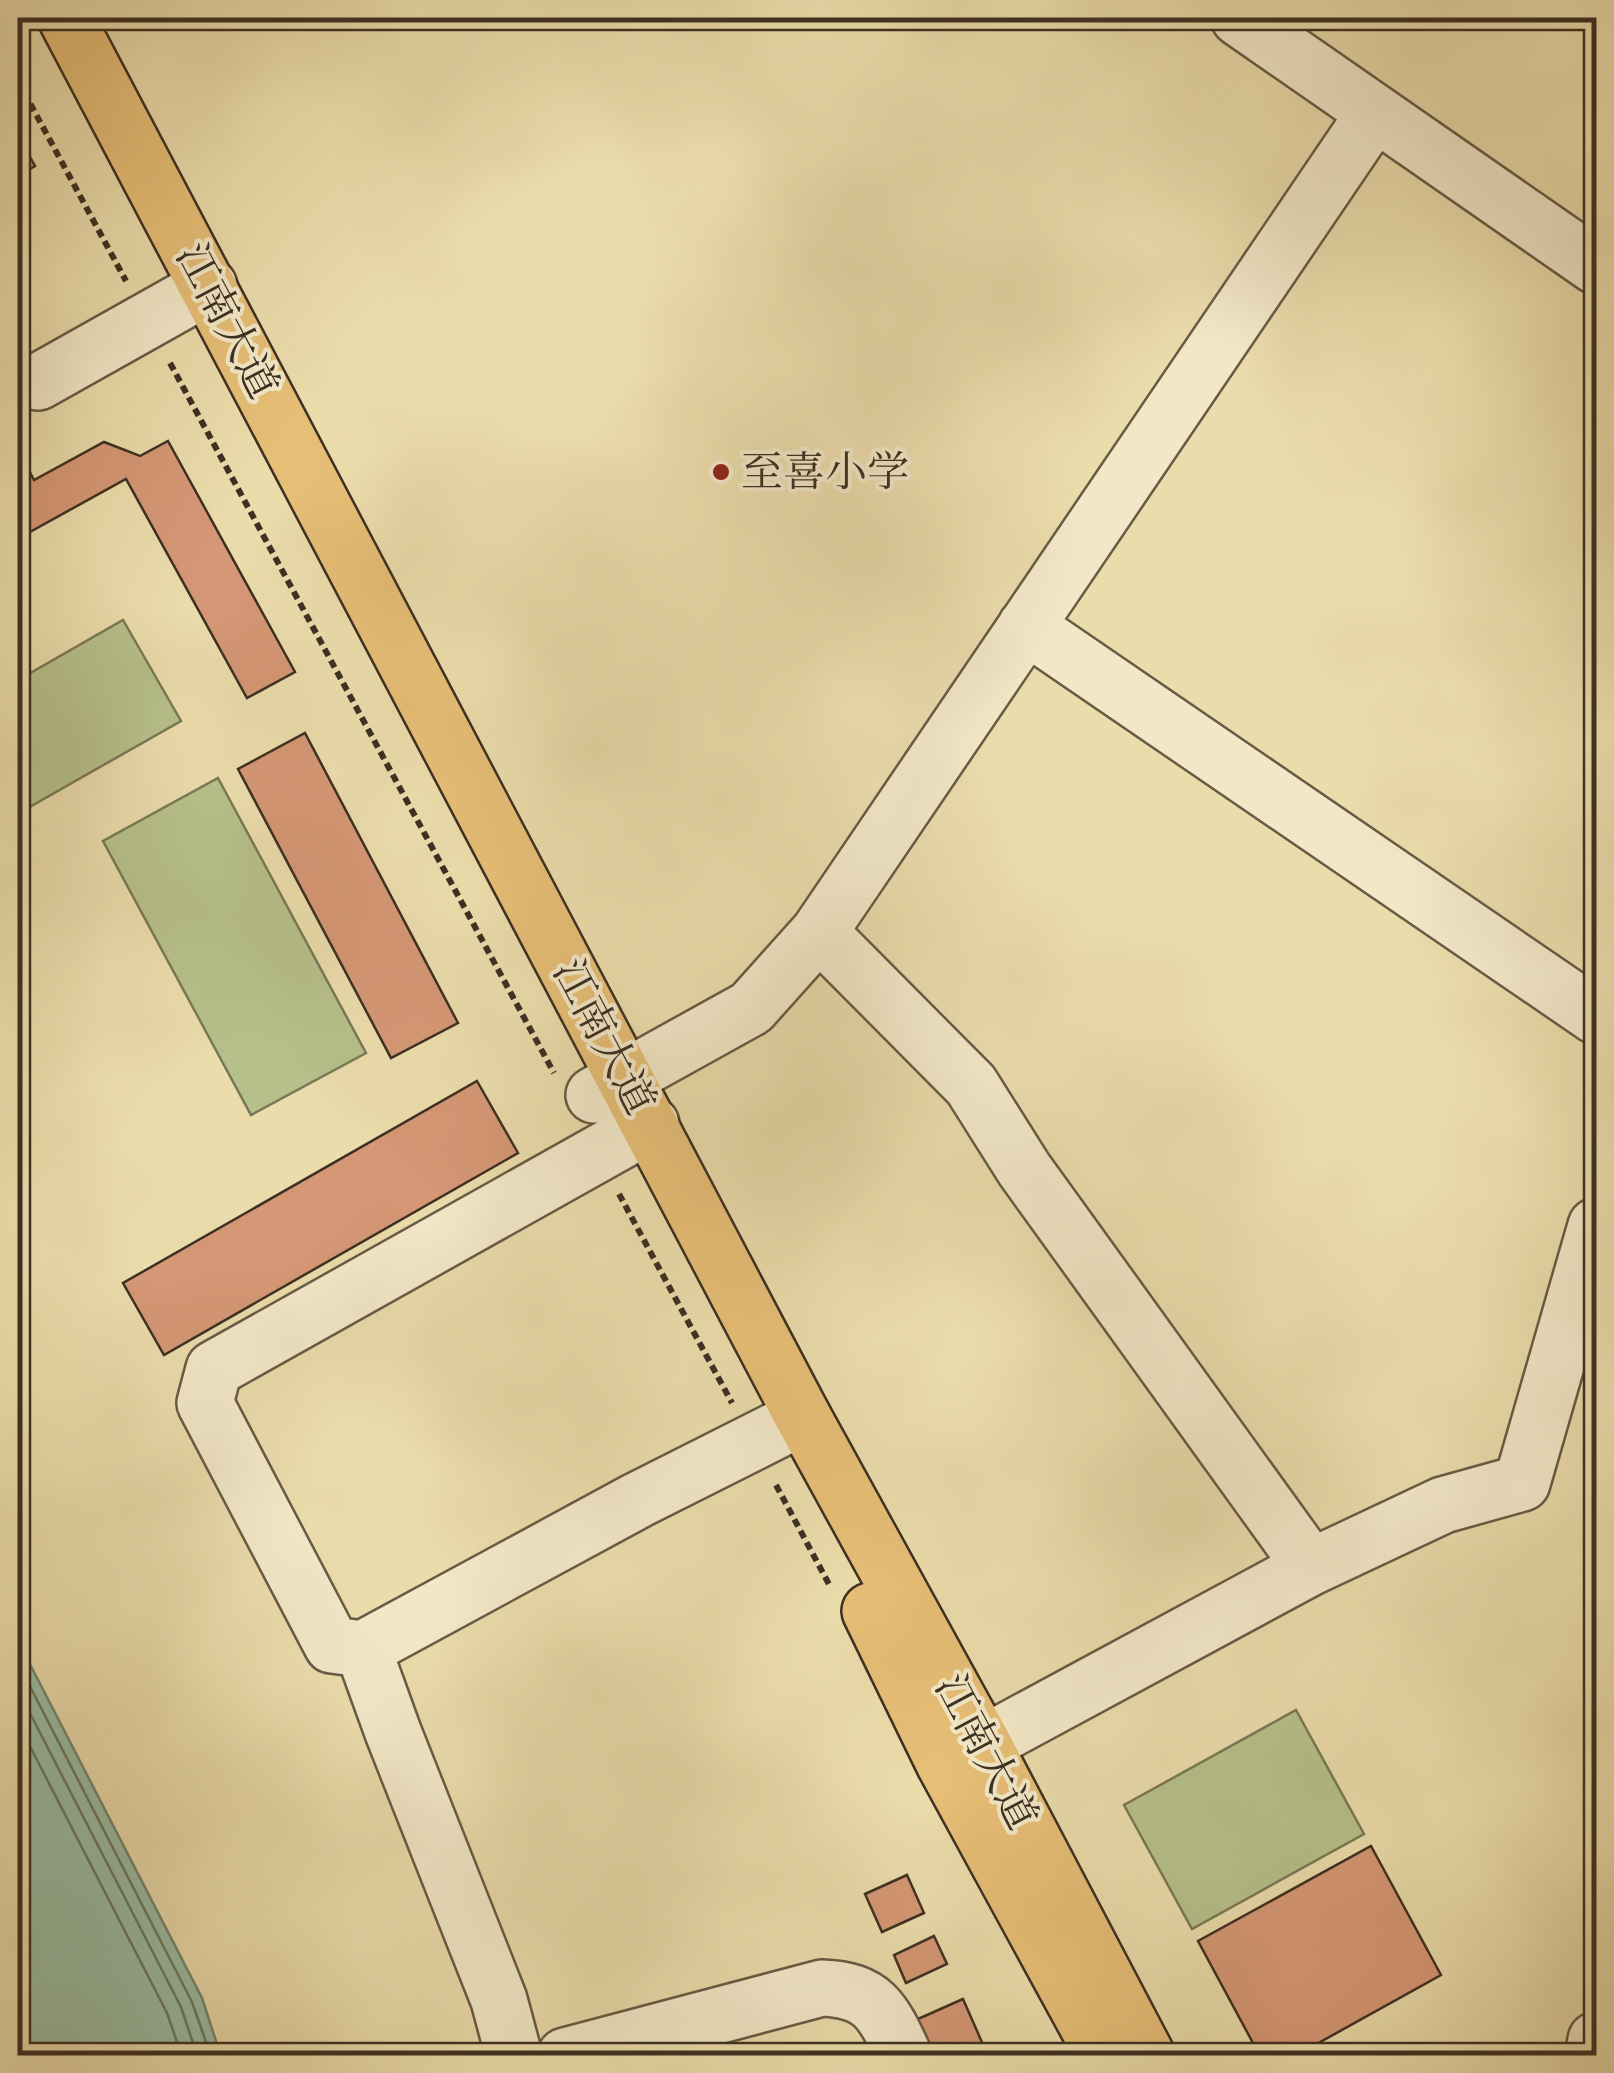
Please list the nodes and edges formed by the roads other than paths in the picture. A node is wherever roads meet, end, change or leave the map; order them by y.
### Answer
1 (28, 18) edge
2 (66, 18) edge
3 (1239, 18) edge
4 (1374, 114) junction
5 (1596, 266) edge
6 (195, 294) junction
7 (38, 382) dead end
8 (1026, 626) junction
9 (819, 932) junction
10 (1596, 1016) edge
11 (622, 1110) junction
12 (1596, 1226) edge
13 (793, 1423) junction
14 (1311, 1567) junction
15 (364, 1649) junction
16 (983, 1744) junction
17 (1596, 2040) edge
18 (514, 2056) edge
19 (564, 2056) edge
20 (904, 2056) edge
21 (1104, 2056) edge
22 (1147, 2056) edge
23 (1593, 2056) edge

1 - 6 main road, 江南大道
2 - 6 main road, 江南大道
3 - 4 street
4 - 5 street
4 - 8 street
6 - 7 street
6 - 11 main road, 江南大道
8 - 9 street
8 - 10 street
9 - 11 street
9 - 14 street
11 - 13 main road, 江南大道
11 - 15 street
12 - 14 street
13 - 15 street
13 - 16 main road, 江南大道
13 - 21 main road, 江南大道
14 - 16 street
15 - 18 street
16 - 22 main road, 江南大道
17 - 23 street
19 - 20 street

